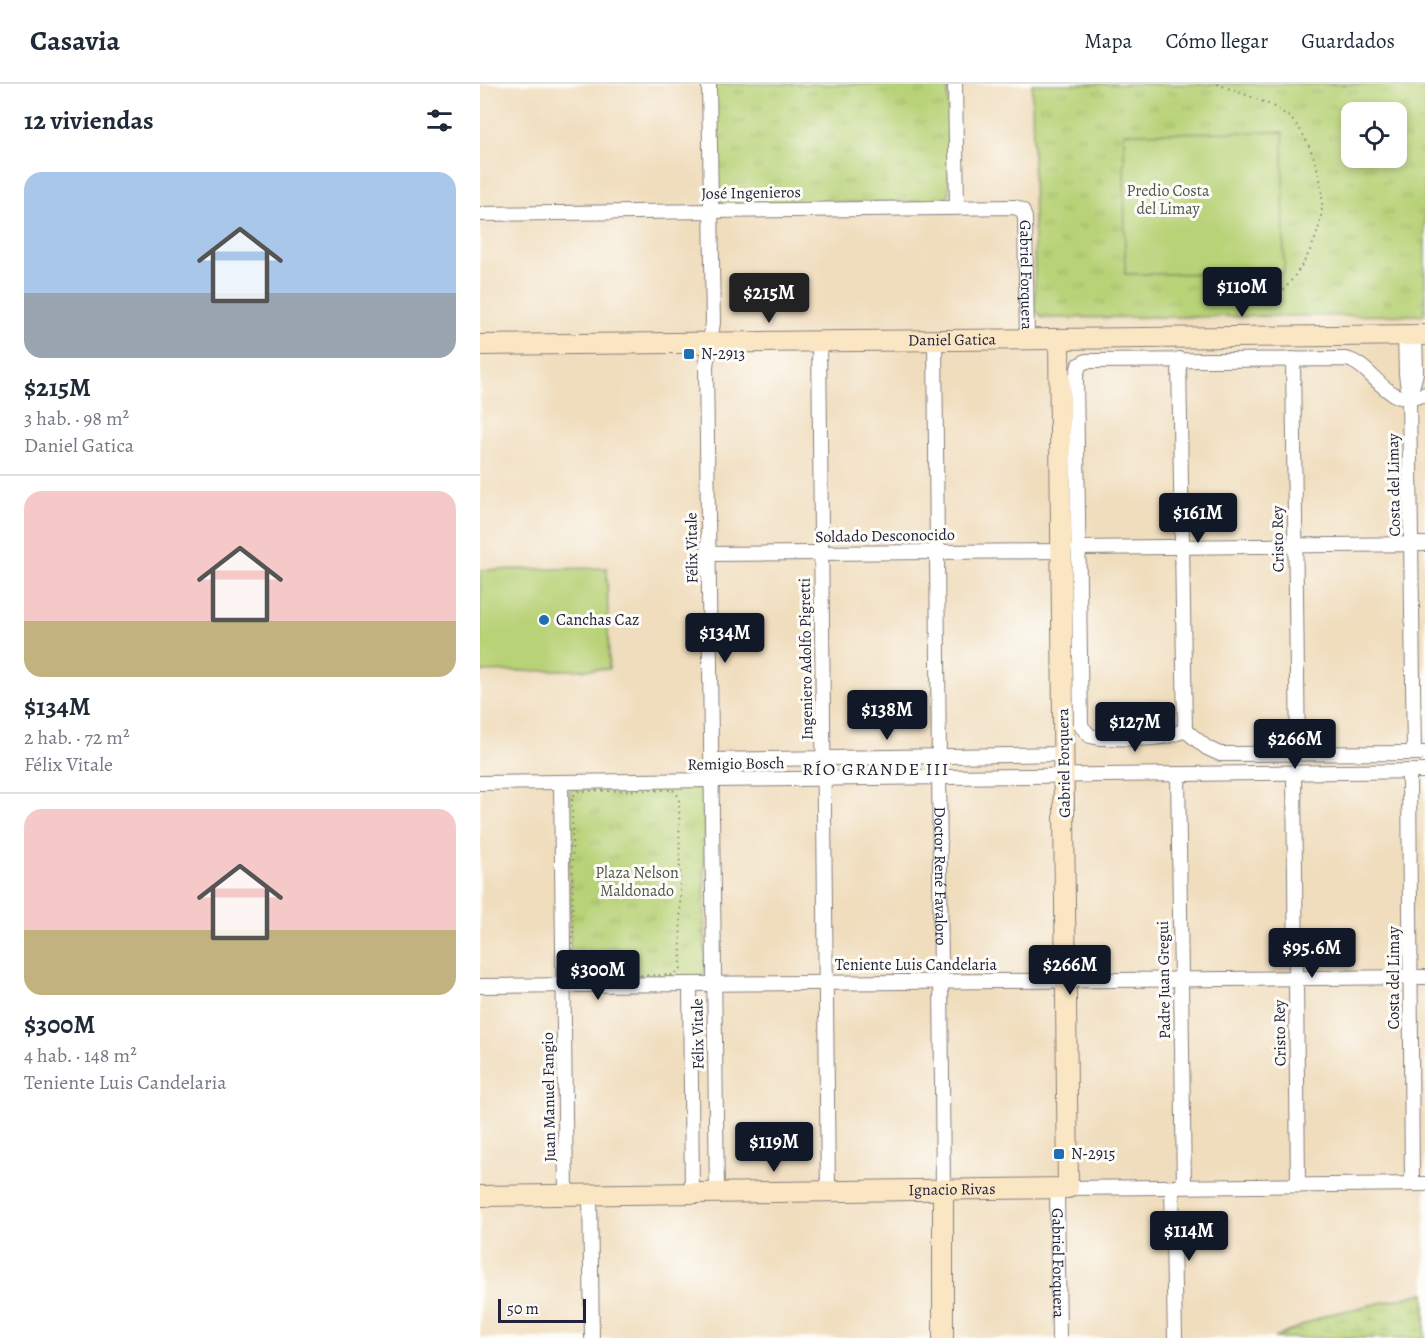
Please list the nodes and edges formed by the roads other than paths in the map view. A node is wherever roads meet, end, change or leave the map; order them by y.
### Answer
1 (709, 84) edge
2 (955, 84) edge
3 (957, 207) junction
4 (1022, 210) joint
5 (711, 211) junction
6 (480, 214) edge
7 (1415, 335) edge
8 (1028, 339) junction
9 (1059, 339) junction
10 (935, 340) junction
11 (819, 342) junction
12 (710, 343) junction
13 (480, 345) edge
14 (1179, 359) junction
15 (1293, 359) junction
16 (1425, 394) edge
17 (1409, 397) junction
18 (1418, 544) edge
19 (1295, 546) junction
20 (1182, 547) junction
21 (1070, 549) junction
22 (937, 552) junction
23 (821, 553) junction
24 (708, 554) junction
25 (1185, 730) junction
26 (1419, 753) edge
27 (1064, 754) junction
28 (1298, 754) junction
29 (939, 756) junction
30 (823, 758) junction
31 (711, 760) junction
32 (1409, 771) junction
33 (1425, 771) edge
34 (1294, 773) junction
35 (1178, 774) junction
36 (1064, 775) junction
37 (939, 777) junction
38 (824, 779) junction
39 (711, 781) junction
40 (561, 782) junction
41 (480, 783) edge
42 (1418, 977) edge
43 (1296, 978) junction
44 (1181, 979) junction
45 (1066, 980) junction
46 (941, 981) junction
47 (714, 982) junction
48 (826, 982) junction
49 (690, 985) junction
50 (480, 986) edge
51 (564, 986) junction
52 (1419, 1184) edge
53 (1298, 1185) junction
54 (1178, 1187) junction
55 (1063, 1188) junction
56 (943, 1189) junction
57 (828, 1191) junction
58 (692, 1193) junction
59 (717, 1193) junction
60 (590, 1194) junction
61 (567, 1195) junction
62 (480, 1196) edge
63 (592, 1338) edge
64 (943, 1338) edge
65 (1059, 1338) edge
66 (1175, 1338) edge

1 - 5 street, Félix Vitale
2 - 3 street
3 - 4 street, José Ingenieros
3 - 5 street, José Ingenieros
4 - 8 street, Gabriel Forquera
5 - 6 street, José Ingenieros
5 - 12 street, Félix Vitale
7 - 9 street, Daniel Gatica
7 - 17 street, Costa del Limay
8 - 9 street, Daniel Gatica
8 - 10 street, Daniel Gatica
9 - 21 street, Gabriel Forquera
10 - 11 street, Daniel Gatica
10 - 22 street, Doctor René Favaloro
11 - 12 street, Daniel Gatica
11 - 23 street, Ingeniero Adolfo Pigretti
12 - 13 street, Daniel Gatica
12 - 24 street, Félix Vitale
14 - 15 street
14 - 20 street
14 - 21 street, Gabriel Forquera
15 - 17 street
15 - 19 street, Cristo Rey
16 - 17 street
17 - 18 street, Costa del Limay
18 - 19 street, Soldado Desconocido
18 - 26 street, Costa del Limay
19 - 20 street, Soldado Desconocido
19 - 28 street, Cristo Rey
20 - 21 street, Soldado Desconocido
20 - 25 street
21 - 22 street, Soldado Desconocido
21 - 25 street, Gabriel Forquera
21 - 27 street, Gabriel Forquera
22 - 23 street, Soldado Desconocido
22 - 29 street, Doctor René Favaloro
23 - 24 street, Soldado Desconocido
23 - 30 street, Ingeniero Adolfo Pigretti
24 - 31 street, Félix Vitale
25 - 28 street
26 - 28 street
27 - 29 street, Remigio Bosch
27 - 36 street, Gabriel Forquera
29 - 30 street, Remigio Bosch
29 - 37 street, Doctor René Favaloro
30 - 31 street, Remigio Bosch
30 - 38 street, Ingeniero Adolfo Pigretti
31 - 39 street, Félix Vitale
32 - 33 street, Remigio Bosch
32 - 34 street, Remigio Bosch
32 - 42 street, Costa del Limay
34 - 35 street, Remigio Bosch
34 - 43 street, Cristo Rey
35 - 36 street, Remigio Bosch
35 - 44 street, Padre Juan Gregui
36 - 37 street, Remigio Bosch
36 - 45 street, Gabriel Forquera
37 - 38 street, Remigio Bosch
37 - 46 street, Doctor René Favaloro
38 - 39 street, Remigio Bosch
38 - 48 street, Ingeniero Adolfo Pigretti
39 - 40 street, Remigio Bosch
39 - 47 street, Félix Vitale
40 - 41 street, Remigio Bosch
40 - 51 street, Juan Manuel Fangio
42 - 43 street, Teniente Luis Candelaria
42 - 52 street, Costa del Limay
43 - 44 street, Teniente Luis Candelaria
43 - 53 street, Cristo Rey
44 - 45 street, Teniente Luis Candelaria
44 - 54 street, Padre Juan Gregui
45 - 46 street, Teniente Luis Candelaria
45 - 55 street, Gabriel Forquera
46 - 48 street, Teniente Luis Candelaria
46 - 56 street, Doctor René Favaloro
47 - 48 street, Teniente Luis Candelaria
47 - 49 street, Teniente Luis Candelaria
47 - 59 street, Félix Vitale
48 - 57 street, Ingeniero Adolfo Pigretti
49 - 51 street, Teniente Luis Candelaria
49 - 58 street, Félix Vitale
50 - 51 street, Teniente Luis Candelaria
51 - 61 street, Juan Manuel Fangio
52 - 53 street, Ignacio Rivas
53 - 54 street, Ignacio Rivas
54 - 55 street, Ignacio Rivas
54 - 66 street, Padre Juan Gregui
55 - 56 street, Ignacio Rivas
55 - 65 street, Gabriel Forquera
56 - 57 street, Ignacio Rivas
56 - 64 street, Doctor René Favaloro
57 - 59 street, Ignacio Rivas
58 - 59 street, Ignacio Rivas
58 - 60 street, Ignacio Rivas
60 - 61 street, Ignacio Rivas
60 - 63 street
61 - 62 street, Ignacio Rivas

